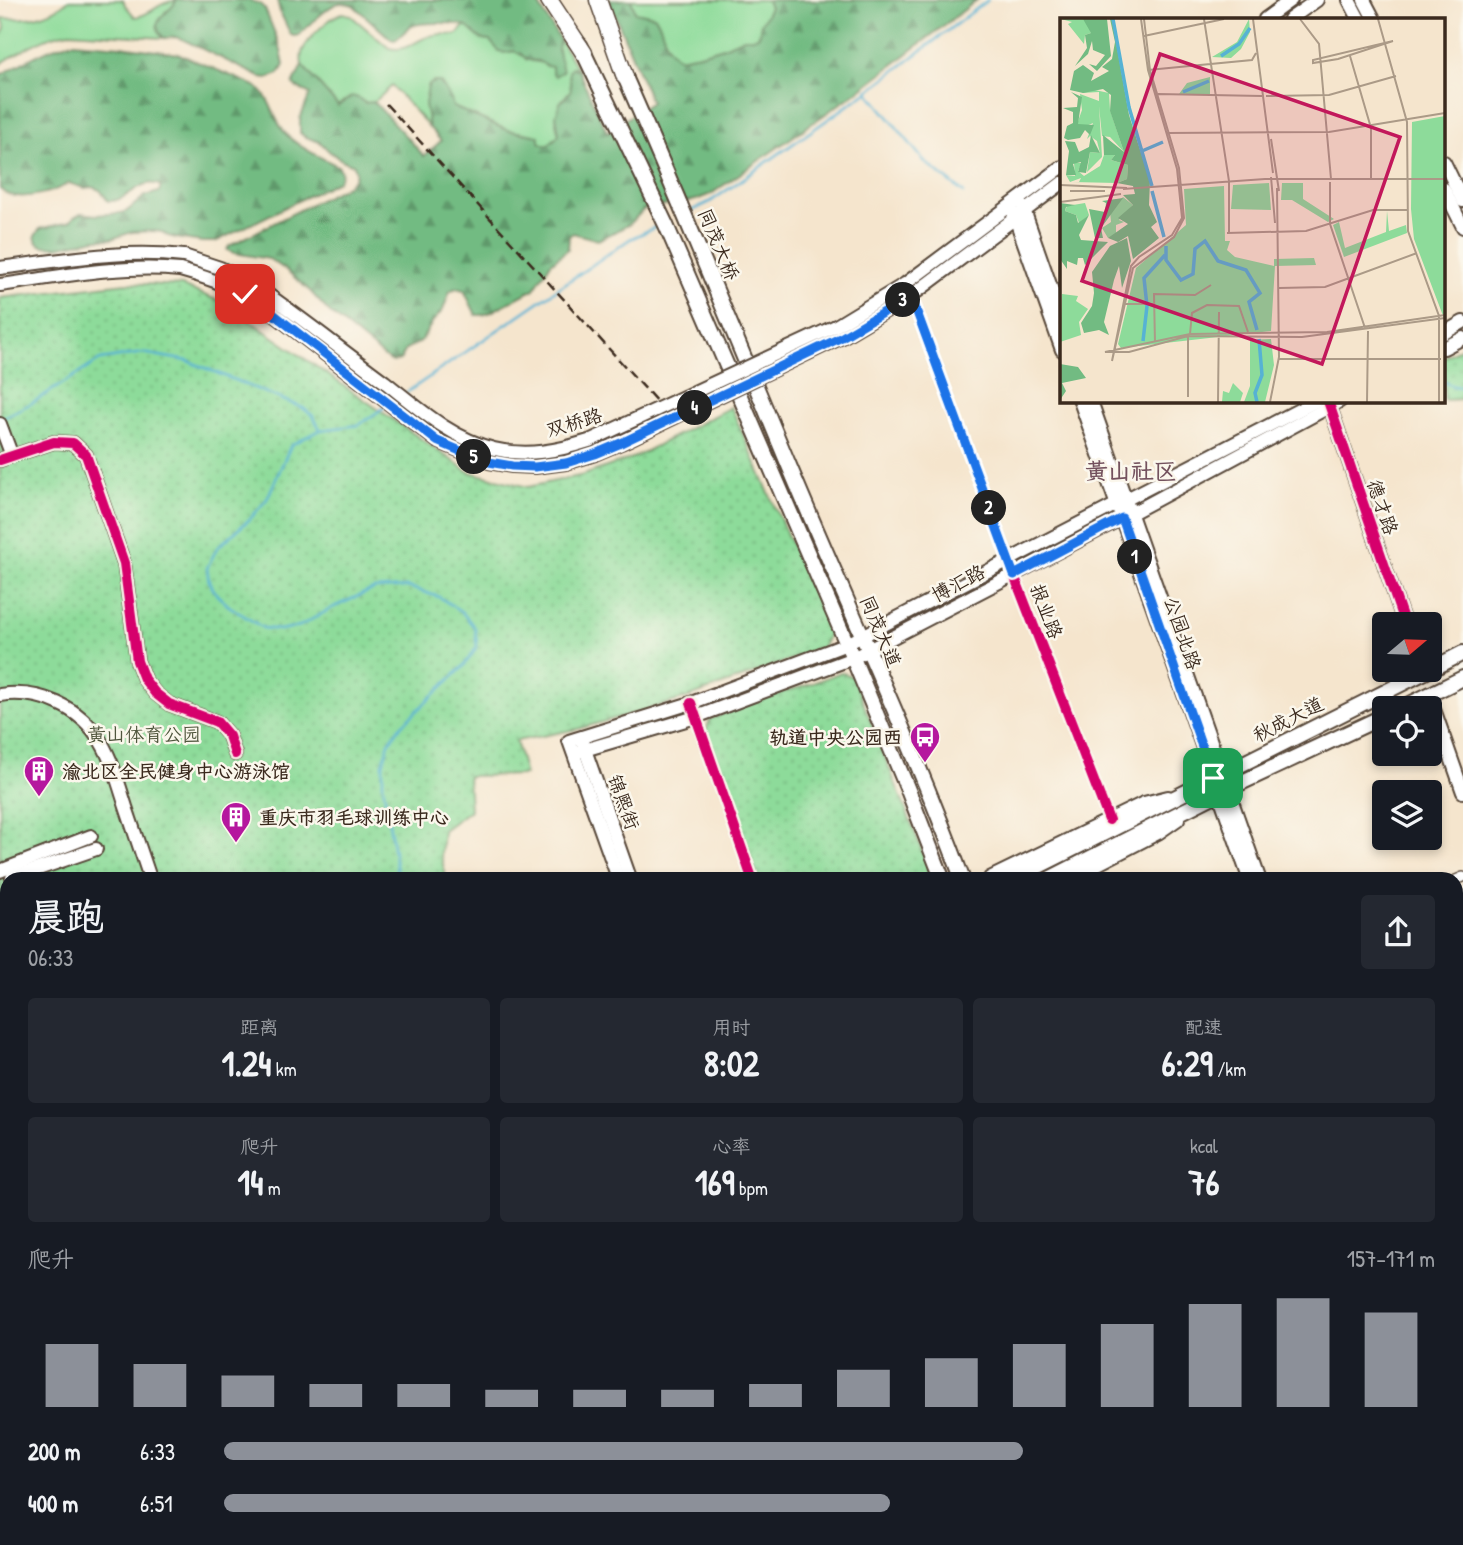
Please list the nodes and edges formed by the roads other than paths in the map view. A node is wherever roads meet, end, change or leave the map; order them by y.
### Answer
1 (549, 0) edge
2 (558, 0) edge
3 (590, 0) edge
4 (598, 0) edge
5 (1291, 0) edge
6 (1317, 0) edge
7 (1349, 0) edge
8 (1364, 0) edge
9 (1266, 18) edge
10 (1291, 18) edge
11 (1358, 18) edge
12 (1373, 18) edge
13 (584, 53) junction
14 (625, 77) junction
15 (1446, 166) edge
16 (1060, 169) edge
17 (1060, 185) edge
18 (1446, 193) edge
19 (1463, 201) edge
20 (1016, 202) junction
21 (1020, 215) junction
22 (1463, 227) edge
23 (975, 240) junction
24 (0, 268) edge
25 (1042, 277) junction
26 (0, 285) edge
27 (911, 296) junction
28 (1060, 315) edge
29 (1463, 323) edge
30 (839, 331) junction
31 (1446, 332) edge
32 (1463, 338) edge
33 (1060, 343) edge
34 (1446, 347) edge
35 (762, 399) joint
36 (1080, 402) edge
37 (1091, 402) edge
38 (1314, 402) edge
39 (1333, 402) edge
40 (2, 428) edge
41 (6, 458) edge
42 (1121, 502) junction
43 (1126, 516) junction
44 (1009, 561) junction
45 (1014, 575) junction
46 (1401, 612) edge
47 (866, 644) junction
48 (850, 651) junction
49 (1463, 653) edge
50 (1442, 663) edge
51 (1463, 678) edge
52 (1403, 682) edge
53 (0, 695) edge
54 (1429, 695) joint
55 (691, 703) junction
56 (695, 717) junction
57 (1372, 722) edge
58 (577, 746) junction
59 (235, 754) dead end
60 (1217, 776) junction
61 (1188, 791) junction
62 (1223, 791) junction
63 (1463, 792) edge
64 (1205, 800) junction
65 (1109, 820) junction
66 (0, 871) edge
67 (25, 872) edge
68 (148, 872) edge
69 (616, 872) edge
70 (628, 872) edge
71 (750, 872) edge
72 (940, 872) edge
73 (959, 872) edge
74 (1004, 872) edge
75 (1027, 872) edge
76 (1063, 872) edge
77 (1083, 872) edge
78 (1248, 872) edge
79 (1256, 872) edge

1 - 13 highway
2 - 13 main road
3 - 14 main road
4 - 14 highway
5 - 9 main road
6 - 10 main road
7 - 11 main road
8 - 12 main road
13 - 48 main road, 同茂大道, bridge
14 - 35 main road, 同茂大桥, bridge
15 - 19 main road
16 - 20 main road, 双桥路
17 - 21 main road, 双桥路
18 - 22 main road
20 - 21 main road
20 - 23 main road, 双桥路
21 - 23 main road, 双桥路
21 - 25 main road
23 - 27 main road, 双桥路
23 - 30 main road, 双桥路
24 - 30 main road, 双桥路, bridge
25 - 28 main road
25 - 33 main road
26 - 30 main road, 双桥路, bridge
27 - 30 main road, 双桥路
27 - 44 street, 报业路
29 - 31 main road
32 - 34 main road
35 - 47 main road, 同茂大道
36 - 42 main road, 公园北路
37 - 42 main road, 公园北路
38 - 42 main road, 博汇路
39 - 43 main road, 博汇路
39 - 46 main road, 德才路
40 - 41 main road
41 - 59 main road
42 - 43 main road, 公园北路
42 - 44 main road, 博汇路
43 - 45 main road, 博汇路
43 - 60 main road, 公园北路
44 - 45 street, 报业路
44 - 47 main road, 博汇路
45 - 47 main road, 博汇路
45 - 65 street, 报业路
47 - 48 main road, 博汇路
47 - 73 main road, 同茂大道
48 - 55 main road, 博汇路
48 - 56 main road, 博汇路
48 - 72 main road, 同茂大道
49 - 50 main road, 秋成大道
51 - 54 main road
52 - 60 main road, 秋成大道
53 - 68 main road
54 - 63 main road
55 - 56 street
55 - 58 main road, 博汇路
56 - 58 main road, 博汇路
56 - 71 street
57 - 62 main road, 秋成大道
58 - 69 main road, 锦熙街
58 - 70 main road, 锦熙街
60 - 61 main road, 秋成大道
60 - 62 main road, 公园北路
61 - 65 main road
61 - 75 main road, 秋成大道
62 - 64 main road, 秋成大道
62 - 78 main road, 公园北路
62 - 79 main road, 公园北路
64 - 76 main road, 秋成大道
64 - 77 main road
65 - 74 main road
66 - 67 main road

